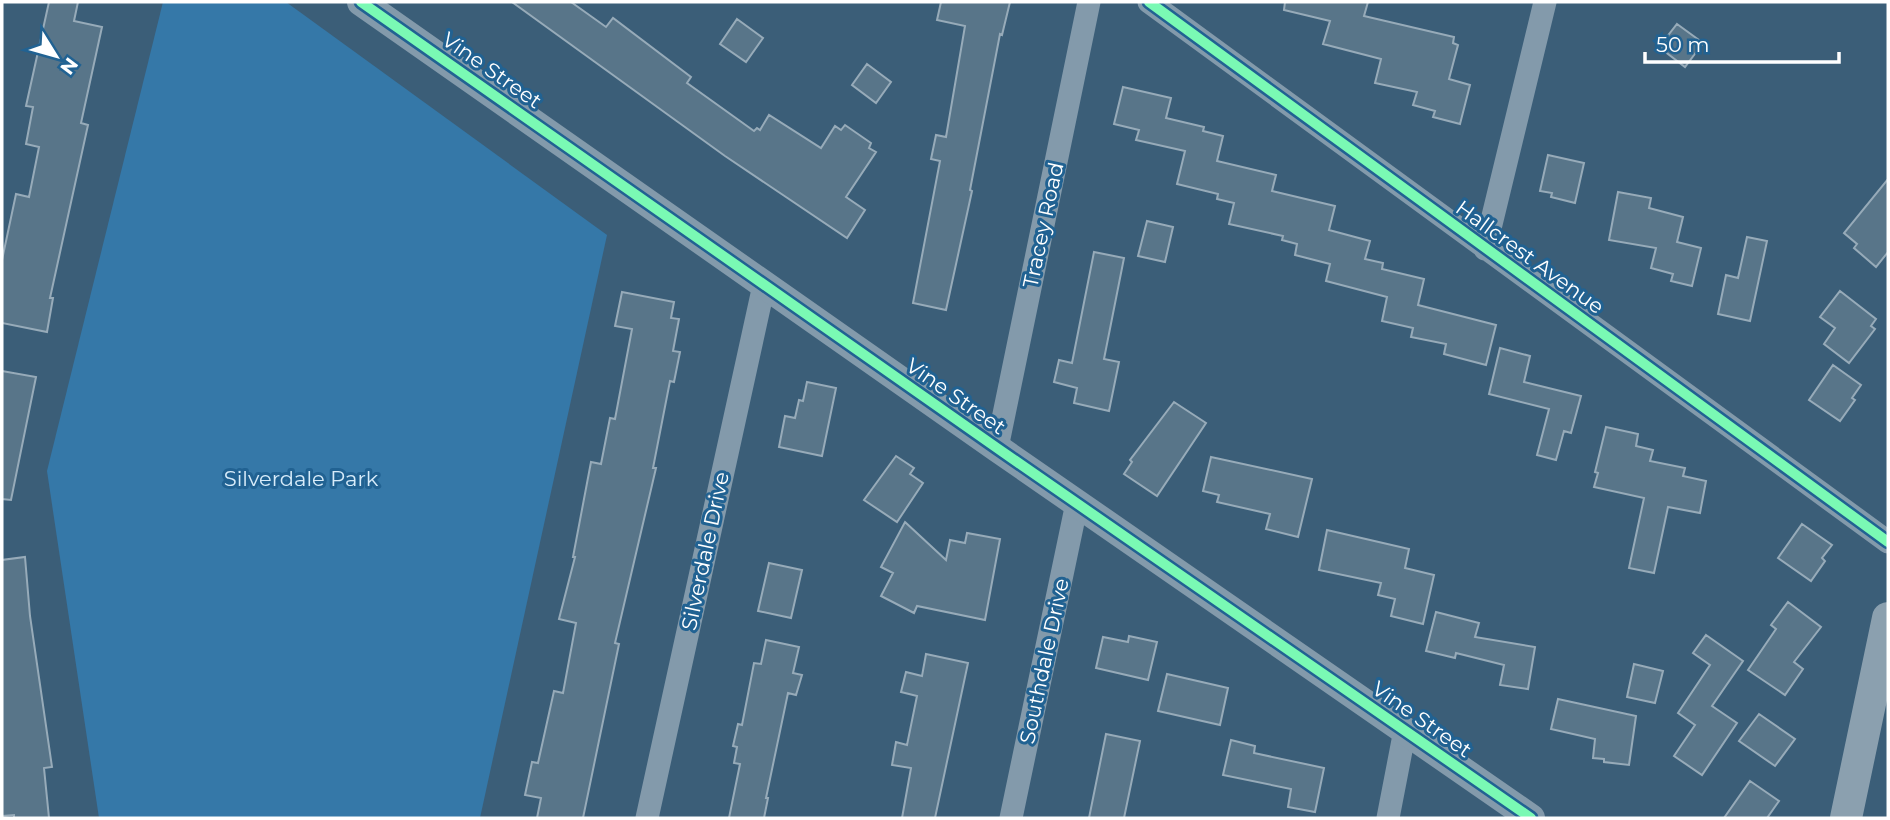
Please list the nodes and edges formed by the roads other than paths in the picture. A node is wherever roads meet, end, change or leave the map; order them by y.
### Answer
1 (361, 2) edge
2 (1089, 2) edge
3 (1149, 2) edge
4 (1545, 2) edge
5 (1485, 249) junction
6 (764, 285) junction
7 (997, 448) junction
8 (1077, 503) junction
9 (1888, 542) edge
10 (1888, 623) edge
11 (1405, 730) junction
12 (647, 818) edge
13 (1011, 818) edge
14 (1388, 818) edge
15 (1531, 818) edge
16 (1846, 818) edge

1 - 6 street, Vine Street
2 - 7 street, Tracey Road
3 - 5 street, Hallcrest Avenue
4 - 5 street
5 - 9 street, Hallcrest Avenue
6 - 7 street, Vine Street
6 - 12 street, Silverdale Drive
7 - 8 street, Vine Street
8 - 11 street, Vine Street
8 - 13 street, Southdale Drive
10 - 16 main road
11 - 14 street
11 - 15 street, Vine Street

